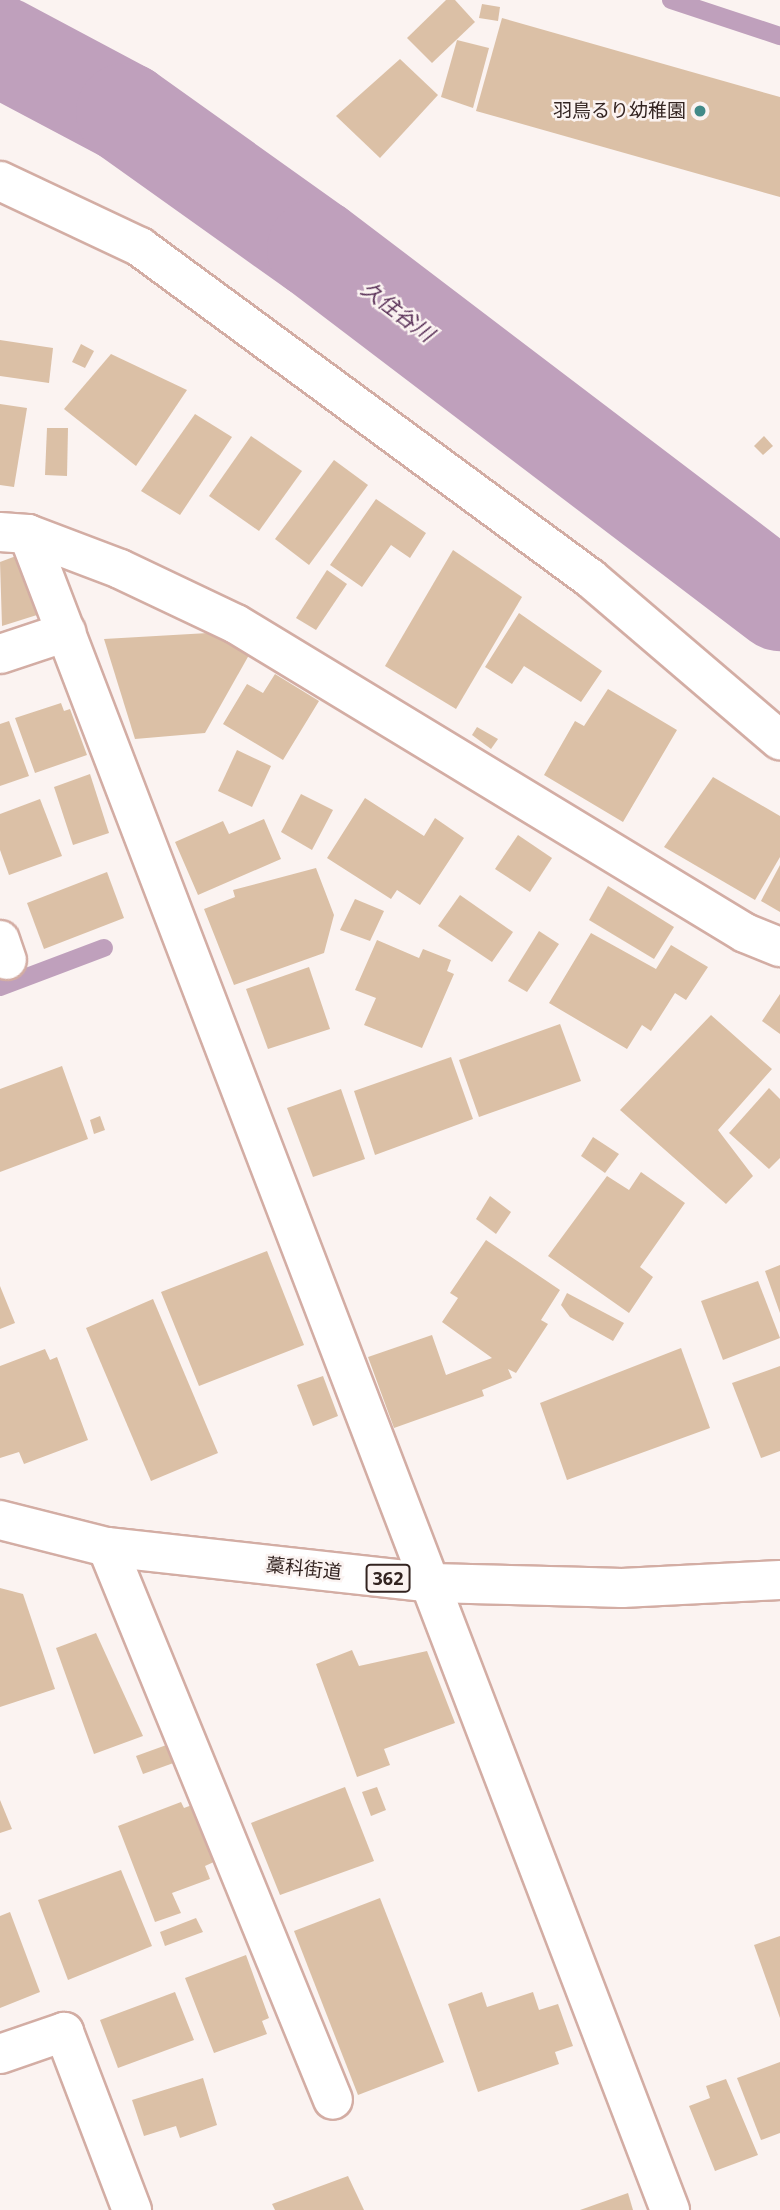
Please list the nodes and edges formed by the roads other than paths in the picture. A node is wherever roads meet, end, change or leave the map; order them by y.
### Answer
1 (0, 181) edge
2 (14, 533) edge
3 (66, 632) junction
4 (0, 654) edge
5 (780, 740) edge
6 (780, 947) edge
7 (0, 1520) edge
8 (107, 1547) junction
9 (780, 1580) edge
10 (432, 1583) junction
11 (0, 2054) edge
12 (333, 2100) dead end
13 (132, 2210) edge
14 (670, 2210) edge

1 - 5 main road
2 - 3 main road
2 - 6 main road
3 - 4 main road
3 - 10 main road
7 - 8 main road, 藁科街道 / 362
8 - 10 main road, 藁科街道 / 362
8 - 12 main road
9 - 10 main road, 藁科街道 / 362
10 - 14 main road
11 - 13 main road

